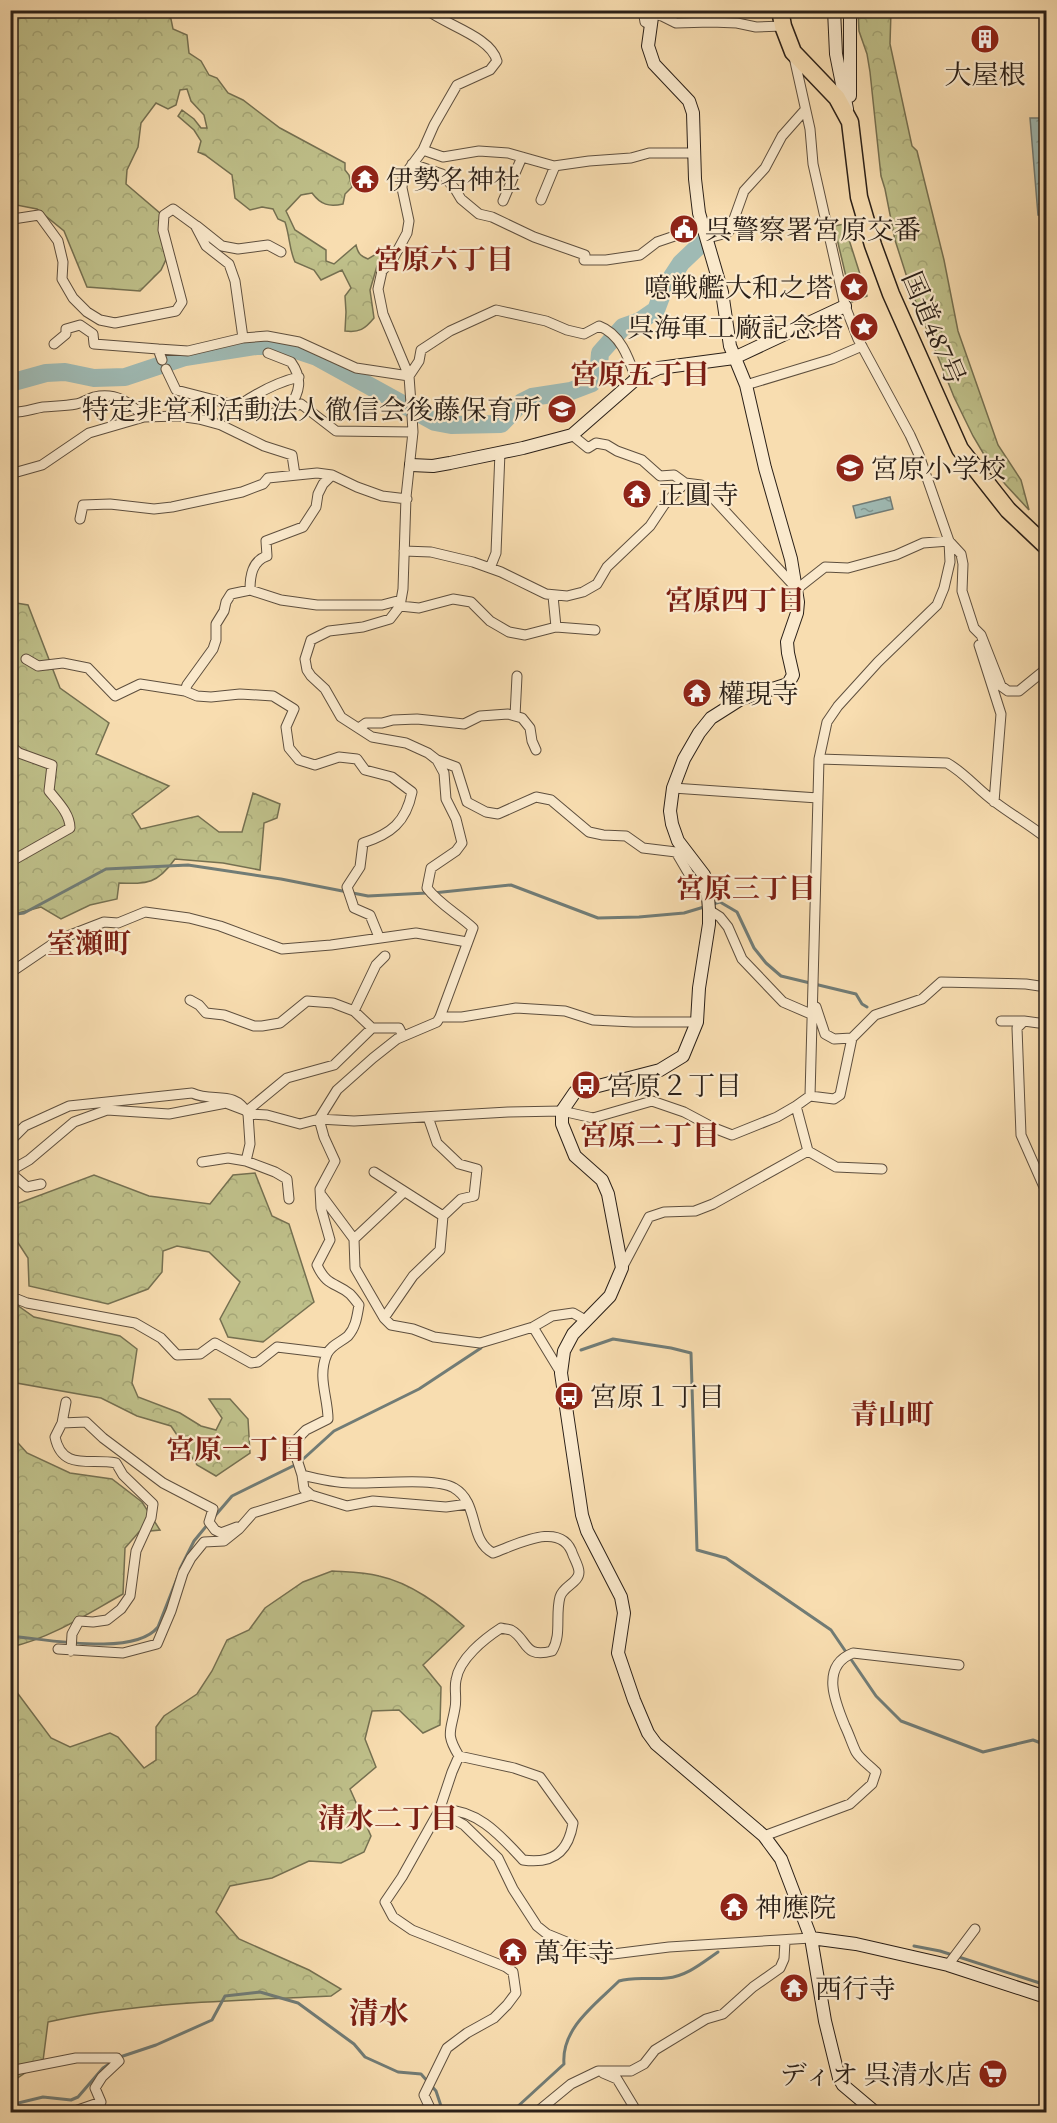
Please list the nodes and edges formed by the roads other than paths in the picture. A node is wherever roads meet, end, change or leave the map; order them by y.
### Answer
1 (427, 10) edge
2 (834, 10) edge
3 (850, 10) edge
4 (650, 15) edge
5 (782, 18) edge
6 (793, 52) junction
7 (805, 110) junction
8 (850, 122) junction
9 (423, 150) junction
10 (694, 153) junction
11 (522, 157) junction
12 (412, 164) junction
13 (555, 165) junction
14 (541, 200) dead end
15 (503, 201) dead end
16 (10, 222) edge
17 (195, 225) junction
18 (706, 232) junction
19 (281, 252) dead end
20 (844, 306) junction
21 (243, 338) junction
22 (54, 344) dead end
23 (862, 346) junction
24 (158, 349) junction
25 (268, 353) dead end
26 (734, 358) junction
27 (162, 360) dead end
28 (166, 369) dead end
29 (409, 376) junction
30 (299, 377) junction
31 (636, 379) junction
32 (746, 385) junction
33 (411, 404) dead end
34 (238, 406) junction
35 (289, 408) junction
36 (10, 412) edge
37 (412, 416) dead end
38 (144, 417) junction
39 (413, 432) junction
40 (572, 435) junction
41 (500, 452) junction
42 (411, 465) junction
43 (10, 474) edge
44 (296, 475) junction
45 (332, 475) junction
46 (686, 483) junction
47 (407, 499) junction
48 (80, 519) dead end
49 (949, 541) junction
50 (1047, 546) edge
51 (404, 551) junction
52 (490, 568) junction
53 (797, 589) junction
54 (250, 590) junction
55 (553, 596) junction
56 (401, 603) junction
57 (556, 627) junction
58 (974, 628) junction
59 (595, 630) dead end
60 (26, 659) dead end
61 (1047, 669) edge
62 (518, 676) dead end
63 (185, 691) junction
64 (515, 716) junction
65 (359, 728) junction
66 (10, 745) edge
67 (536, 750) dead end
68 (819, 759) junction
69 (437, 760) junction
70 (673, 788) junction
71 (818, 798) junction
72 (994, 802) junction
73 (1047, 838) edge
74 (10, 862) edge
75 (708, 895) junction
76 (709, 910) junction
77 (379, 937) junction
78 (467, 942) junction
79 (385, 956) dead end
80 (15, 970) edge
81 (10, 981) edge
82 (1047, 987) edge
83 (190, 1000) dead end
84 (814, 1001) junction
85 (354, 1011) junction
86 (813, 1015) junction
87 (440, 1017) junction
88 (1001, 1021) dead end
89 (697, 1022) junction
90 (1024, 1022) junction
91 (1047, 1024) edge
92 (372, 1028) junction
93 (403, 1036) junction
94 (852, 1038) junction
95 (810, 1096) junction
96 (796, 1106) junction
97 (562, 1111) junction
98 (247, 1112) junction
99 (428, 1117) junction
100 (319, 1119) junction
101 (10, 1141) edge
102 (808, 1151) junction
103 (246, 1161) junction
104 (202, 1162) dead end
105 (882, 1169) dead end
106 (374, 1172) dead end
107 (41, 1184) dead end
108 (1044, 1187) dead end
109 (404, 1192) junction
110 (322, 1196) junction
111 (289, 1199) dead end
112 (443, 1216) junction
113 (354, 1239) junction
114 (622, 1268) junction
115 (10, 1278) edge
116 (384, 1318) junction
117 (587, 1321) junction
118 (534, 1327) junction
119 (327, 1353) junction
120 (561, 1373) junction
121 (66, 1402) dead end
122 (62, 1423) junction
123 (302, 1475) junction
124 (310, 1495) junction
125 (468, 1504) junction
126 (242, 1525) junction
127 (58, 1649) dead end
128 (71, 1651) junction
129 (959, 1665) dead end
130 (459, 1756) junction
131 (439, 1810) junction
132 (764, 1836) junction
133 (975, 1929) dead end
134 (811, 1938) junction
135 (784, 1941) junction
136 (948, 1965) junction
137 (1047, 1998) edge
138 (10, 2071) edge
139 (598, 2071) junction
140 (72, 2112) edge
141 (434, 2112) edge
142 (537, 2112) edge
143 (637, 2112) edge
144 (875, 2112) edge

1 - 9 street
2 - 8 street
3 - 8 street
4 - 5 street
4 - 10 street
5 - 6 highway, 国道487号
6 - 7 street
6 - 8 highway, 国道487号
7 - 18 street
7 - 20 street
8 - 50 highway, 国道487号
9 - 11 street
9 - 12 street
10 - 13 street
10 - 18 street
11 - 13 street
11 - 15 street
12 - 18 street
12 - 29 street
13 - 14 street
16 - 17 street
17 - 19 street
17 - 21 street
18 - 26 street
20 - 23 street
20 - 26 street
21 - 24 street
21 - 29 street
22 - 24 street
23 - 32 street
23 - 49 street
24 - 27 street
25 - 30 street
26 - 31 street
26 - 32 street
28 - 34 street
29 - 31 street
29 - 33 street
30 - 34 street
30 - 35 street
31 - 40 street
32 - 53 street
34 - 35 street
35 - 39 street
36 - 38 street
37 - 39 street
38 - 43 street
38 - 44 street
39 - 42 street
40 - 41 street
40 - 46 street
41 - 42 street
41 - 52 street
42 - 47 street
44 - 45 street
44 - 48 street
45 - 47 street
45 - 54 street
46 - 53 street
46 - 55 street
47 - 51 street
49 - 53 street
49 - 58 street
49 - 68 street
51 - 52 street
51 - 56 street
52 - 55 street
53 - 70 street
54 - 56 street
54 - 63 street
55 - 57 street
56 - 57 street
56 - 65 street
57 - 59 street
58 - 61 street
58 - 72 street
60 - 63 street
62 - 64 street
63 - 77 street
64 - 65 street
64 - 67 street
65 - 69 street
66 - 74 street
68 - 71 street
68 - 72 street
69 - 75 street
69 - 78 street
70 - 71 street
70 - 75 street
71 - 84 street
72 - 73 street
75 - 76 street
76 - 86 street
76 - 89 street
77 - 78 street
77 - 80 street
78 - 87 street
79 - 85 street
80 - 81 street
82 - 94 street
83 - 85 street
84 - 86 street
84 - 94 street
85 - 92 street
86 - 95 street
87 - 89 street
87 - 93 street
88 - 90 street
89 - 97 street
90 - 91 street
90 - 108 street
92 - 93 street
92 - 98 street
93 - 100 street
94 - 95 street
95 - 96 street
96 - 97 street
96 - 102 street
97 - 99 street
97 - 114 street
98 - 100 street
98 - 101 street
98 - 103 street
98 - 107 street
99 - 100 street
99 - 112 street
100 - 110 street
102 - 105 street
102 - 114 street
103 - 104 street
103 - 111 street
106 - 109 street
109 - 112 street
109 - 113 street
110 - 113 street
110 - 119 street
112 - 116 street
113 - 116 street
114 - 117 street
115 - 119 street
116 - 118 street
117 - 118 street
117 - 120 street
118 - 120 street
119 - 123 street
120 - 132 street
121 - 122 street
122 - 126 street
122 - 128 street
123 - 124 street
123 - 125 street
124 - 125 street
124 - 126 street
125 - 130 street
126 - 128 street
127 - 128 street
129 - 132 street
130 - 131 street
130 - 131 street
131 - 135 street
131 - 141 street
132 - 134 street
133 - 136 street
134 - 135 street
134 - 136 street
134 - 144 street
135 - 139 street
136 - 137 street
138 - 140 street
139 - 142 street
139 - 143 street

